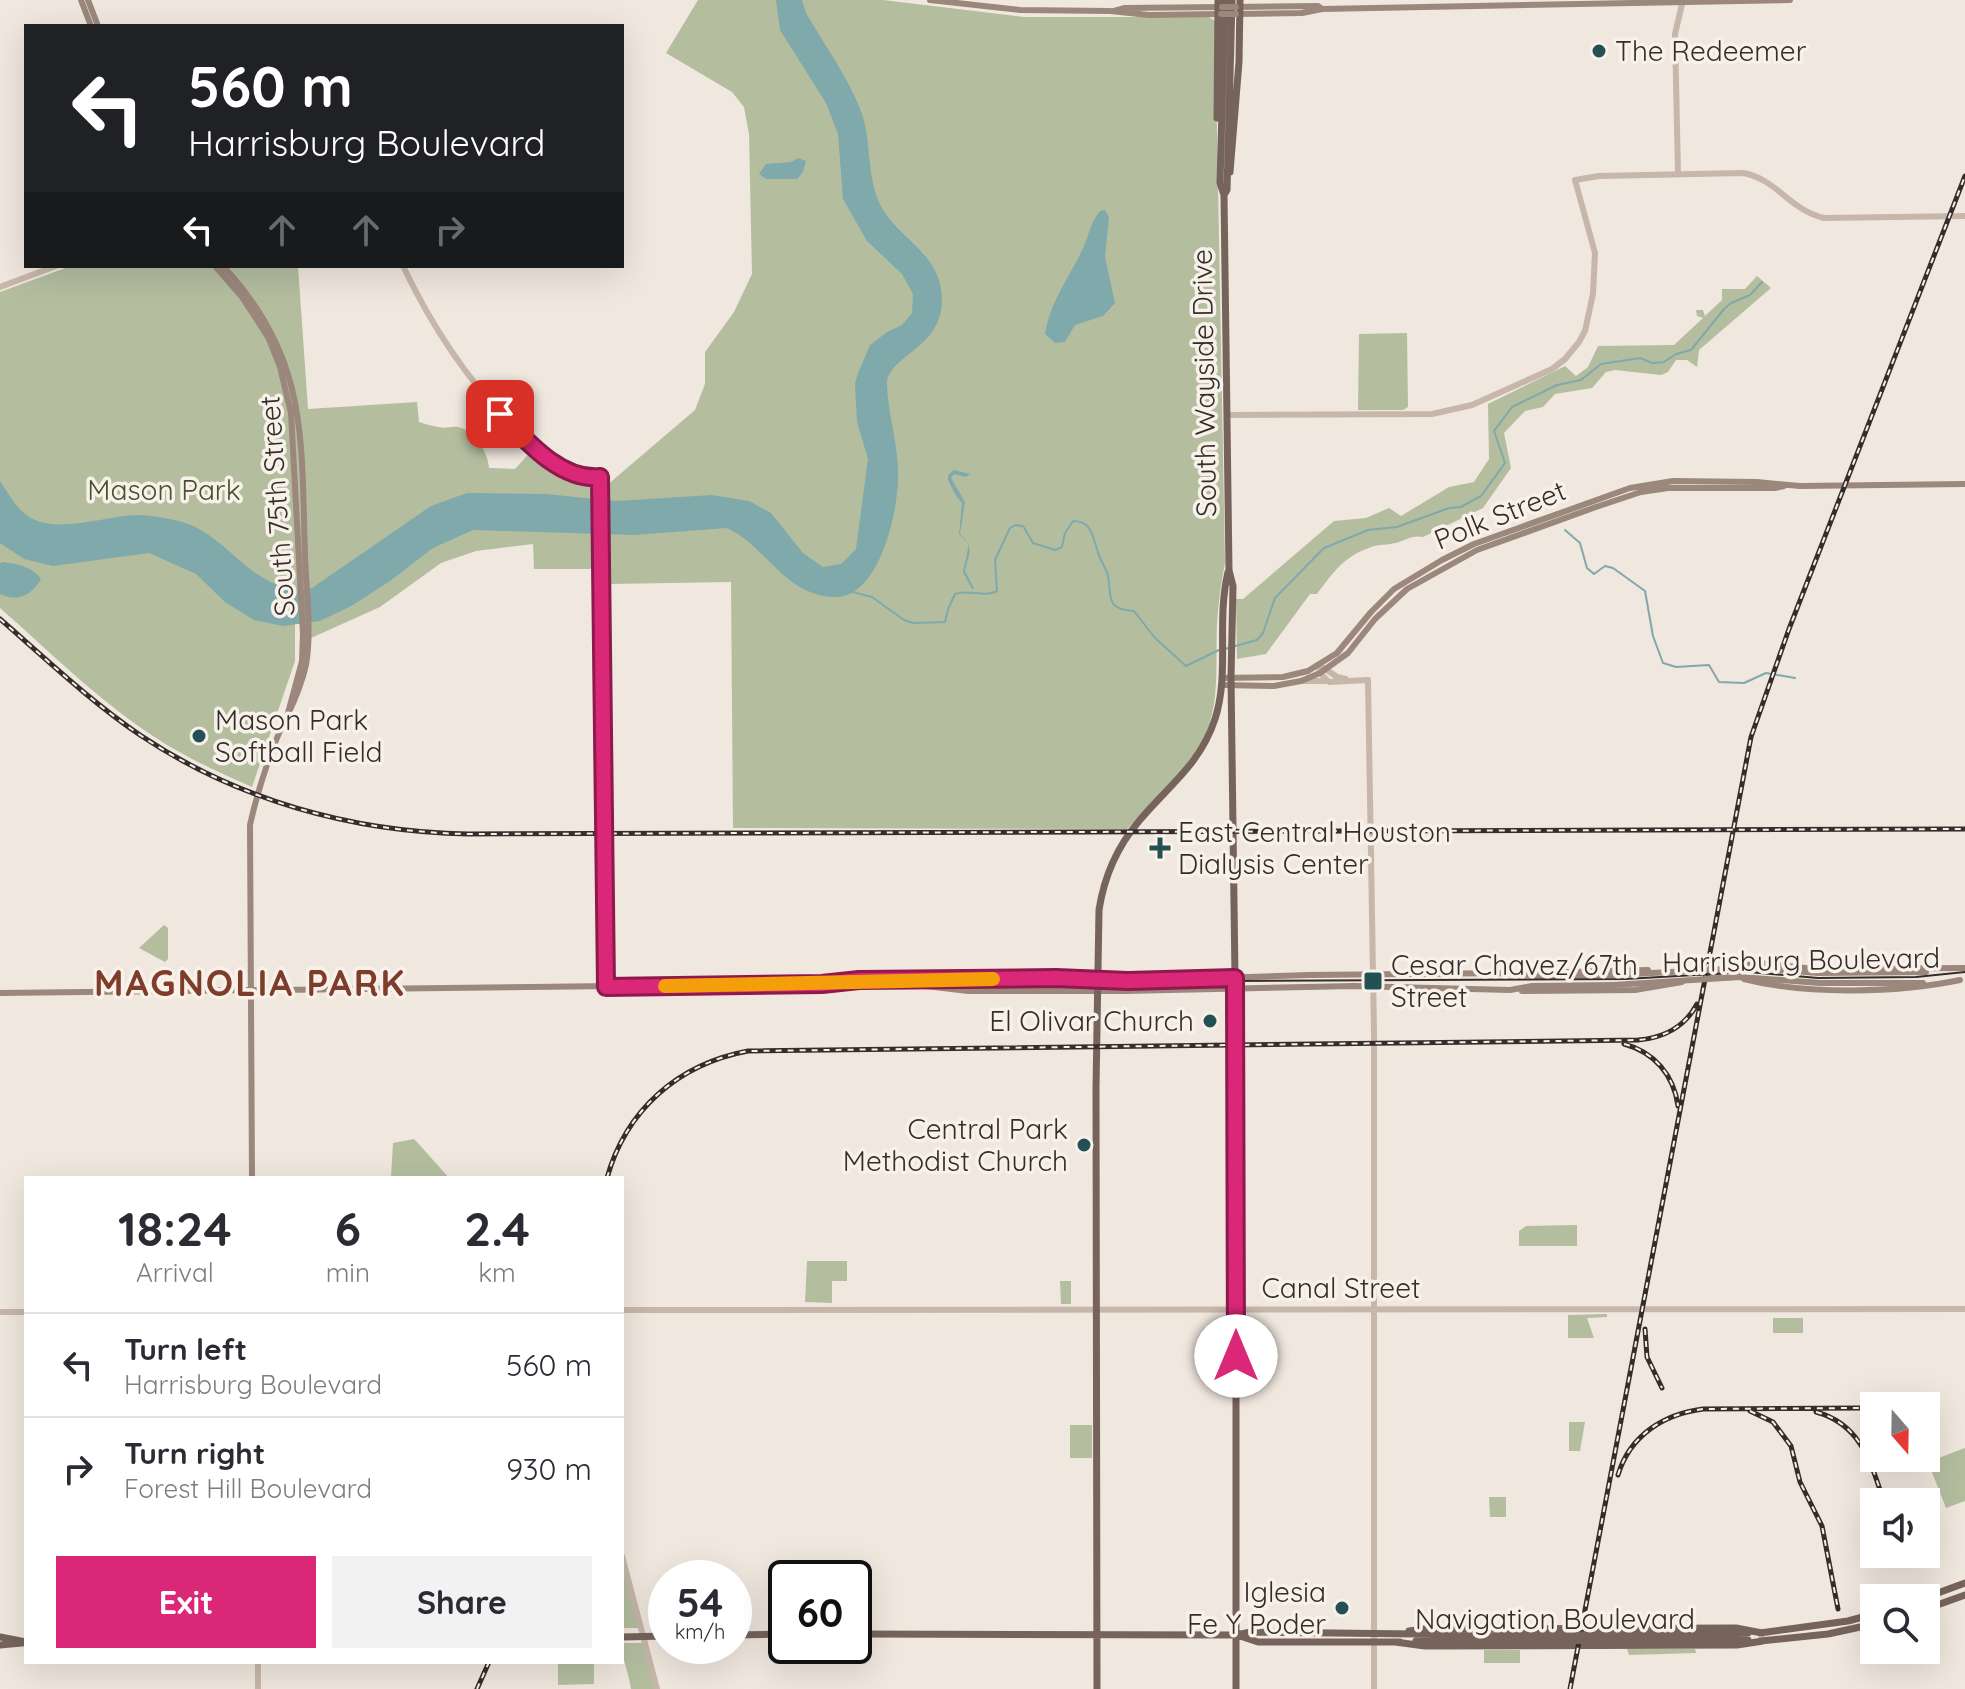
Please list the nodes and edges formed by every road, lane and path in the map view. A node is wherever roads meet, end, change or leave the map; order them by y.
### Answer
1 (81, 0) edge
2 (88, 0) edge
3 (930, 0) edge
4 (1790, 0) edge
5 (1683, 1) edge
6 (1220, 7) edge
7 (1237, 7) edge
8 (90, 24) edge
9 (97, 24) edge
10 (1678, 174) junction
11 (1224, 184) junction
12 (1965, 216) edge
13 (51, 268) edge
14 (217, 268) edge
15 (225, 268) edge
16 (404, 268) edge
17 (0, 287) edge
18 (245, 294) junction
19 (1227, 415) junction
20 (1965, 484) edge
21 (1229, 570) junction
22 (1322, 670) junction
23 (1349, 680) junction
24 (1301, 681) junction
25 (1226, 682) junction
26 (1329, 682) junction
27 (1744, 965) junction
28 (1965, 968) edge
29 (1526, 974) junction
30 (1373, 975) junction
31 (1235, 978) junction
32 (1744, 979) junction
33 (1962, 980) edge
34 (1098, 981) junction
35 (822, 984) junction
36 (1374, 986) junction
37 (606, 987) junction
38 (1235, 988) junction
39 (252, 990) junction
40 (1097, 990) junction
41 (1510, 990) junction
42 (0, 993) edge
43 (252, 1176) edge
44 (1374, 1309) junction
45 (1965, 1309) edge
46 (624, 1310) edge
47 (1097, 1310) junction
48 (1236, 1310) junction
49 (0, 1312) edge
50 (24, 1312) edge
51 (624, 1564) edge
52 (1965, 1583) edge
53 (1940, 1592) edge
54 (1965, 1595) edge
55 (1940, 1604) edge
56 (1860, 1617) edge
57 (1860, 1627) edge
58 (1798, 1628) junction
59 (872, 1634) edge
60 (1097, 1634) junction
61 (1403, 1634) junction
62 (1236, 1635) junction
63 (643, 1636) junction
64 (648, 1636) edge
65 (0, 1637) edge
66 (624, 1637) edge
67 (1375, 1637) junction
68 (1762, 1637) junction
69 (1802, 1637) junction
70 (1498, 1638) junction
71 (24, 1642) edge
72 (24, 1642) edge
73 (1395, 1642) junction
74 (0, 1645) edge
75 (258, 1664) edge
76 (258, 1689) edge
77 (657, 1689) edge
78 (1097, 1689) edge
79 (1236, 1689) edge
80 (1374, 1689) edge

1 - 8 main road
2 - 9 main road
3 - 6 main road
4 - 5 main road
5 - 7 main road
5 - 10 street
6 - 7 main road, bridge
6 - 11 main road, South Wayside Drive
6 - 11 main road
7 - 11 main road, South Wayside Drive
7 - 11 main road
10 - 12 street
10 - 19 street
11 - 19 main road, South Wayside Drive
13 - 17 street
14 - 18 main road, South 75th Street
15 - 18 main road, South 75th Street
16 - 37 street
18 - 39 main road, South 75th Street
19 - 21 main road, South Wayside Drive
20 - 22 main road, Polk Street
21 - 25 main road, South Wayside Drive
21 - 25 main road, South Wayside Drive
22 - 23 street
22 - 24 main road, Polk Street
22 - 25 main road, Polk Street
22 - 26 street
23 - 26 street
23 - 30 street
24 - 25 main road, Polk Street
24 - 26 street
25 - 31 main road, South Wayside Drive
25 - 34 main road
27 - 28 main road
27 - 29 main road
27 - 32 main road
28 - 29 main road, Harrisburg Boulevard, bridge
29 - 30 main road, Harrisburg Boulevard
30 - 31 main road, Harrisburg Boulevard
30 - 36 street
31 - 34 main road, Harrisburg Boulevard
31 - 38 main road, South Wayside Drive
32 - 33 main road
32 - 41 main road
33 - 41 main road, Harrisburg Boulevard, bridge
34 - 35 main road, Harrisburg Boulevard
34 - 40 main road
35 - 37 main road, Harrisburg Boulevard
35 - 40 main road, Harrisburg Boulevard
36 - 38 main road, Harrisburg Boulevard
36 - 41 main road, Harrisburg Boulevard
36 - 44 street
37 - 39 main road, Harrisburg Boulevard
38 - 40 main road, Harrisburg Boulevard
38 - 48 main road, South Wayside Drive
39 - 42 main road, Harrisburg Boulevard
39 - 43 main road, South 75th Street
40 - 47 main road
44 - 45 street, Canal Street
44 - 48 street, Canal Street
44 - 67 street
46 - 47 street, Canal Street
47 - 48 street, Canal Street
47 - 60 main road
48 - 62 main road, South Wayside Drive
49 - 50 street
51 - 63 street
52 - 53 main road
54 - 55 main road
56 - 58 main road, Navigation Boulevard
57 - 69 main road, Navigation Boulevard
58 - 68 main road, Navigation Boulevard
58 - 69 main road
59 - 60 main road, Navigation Boulevard
60 - 62 main road, Navigation Boulevard
60 - 78 main road
61 - 67 main road, Navigation Boulevard
61 - 68 main road
61 - 70 main road, Navigation Boulevard
62 - 67 main road, Navigation Boulevard
62 - 79 main road, South Wayside Drive
63 - 64 main road
63 - 66 main road
63 - 77 street
65 - 71 main road
67 - 73 main road, Navigation Boulevard
67 - 80 street
68 - 69 main road, Navigation Boulevard
68 - 70 main road, Navigation Boulevard, bridge
68 - 73 main road
70 - 73 main road, Navigation Boulevard
72 - 74 main road
75 - 76 street

